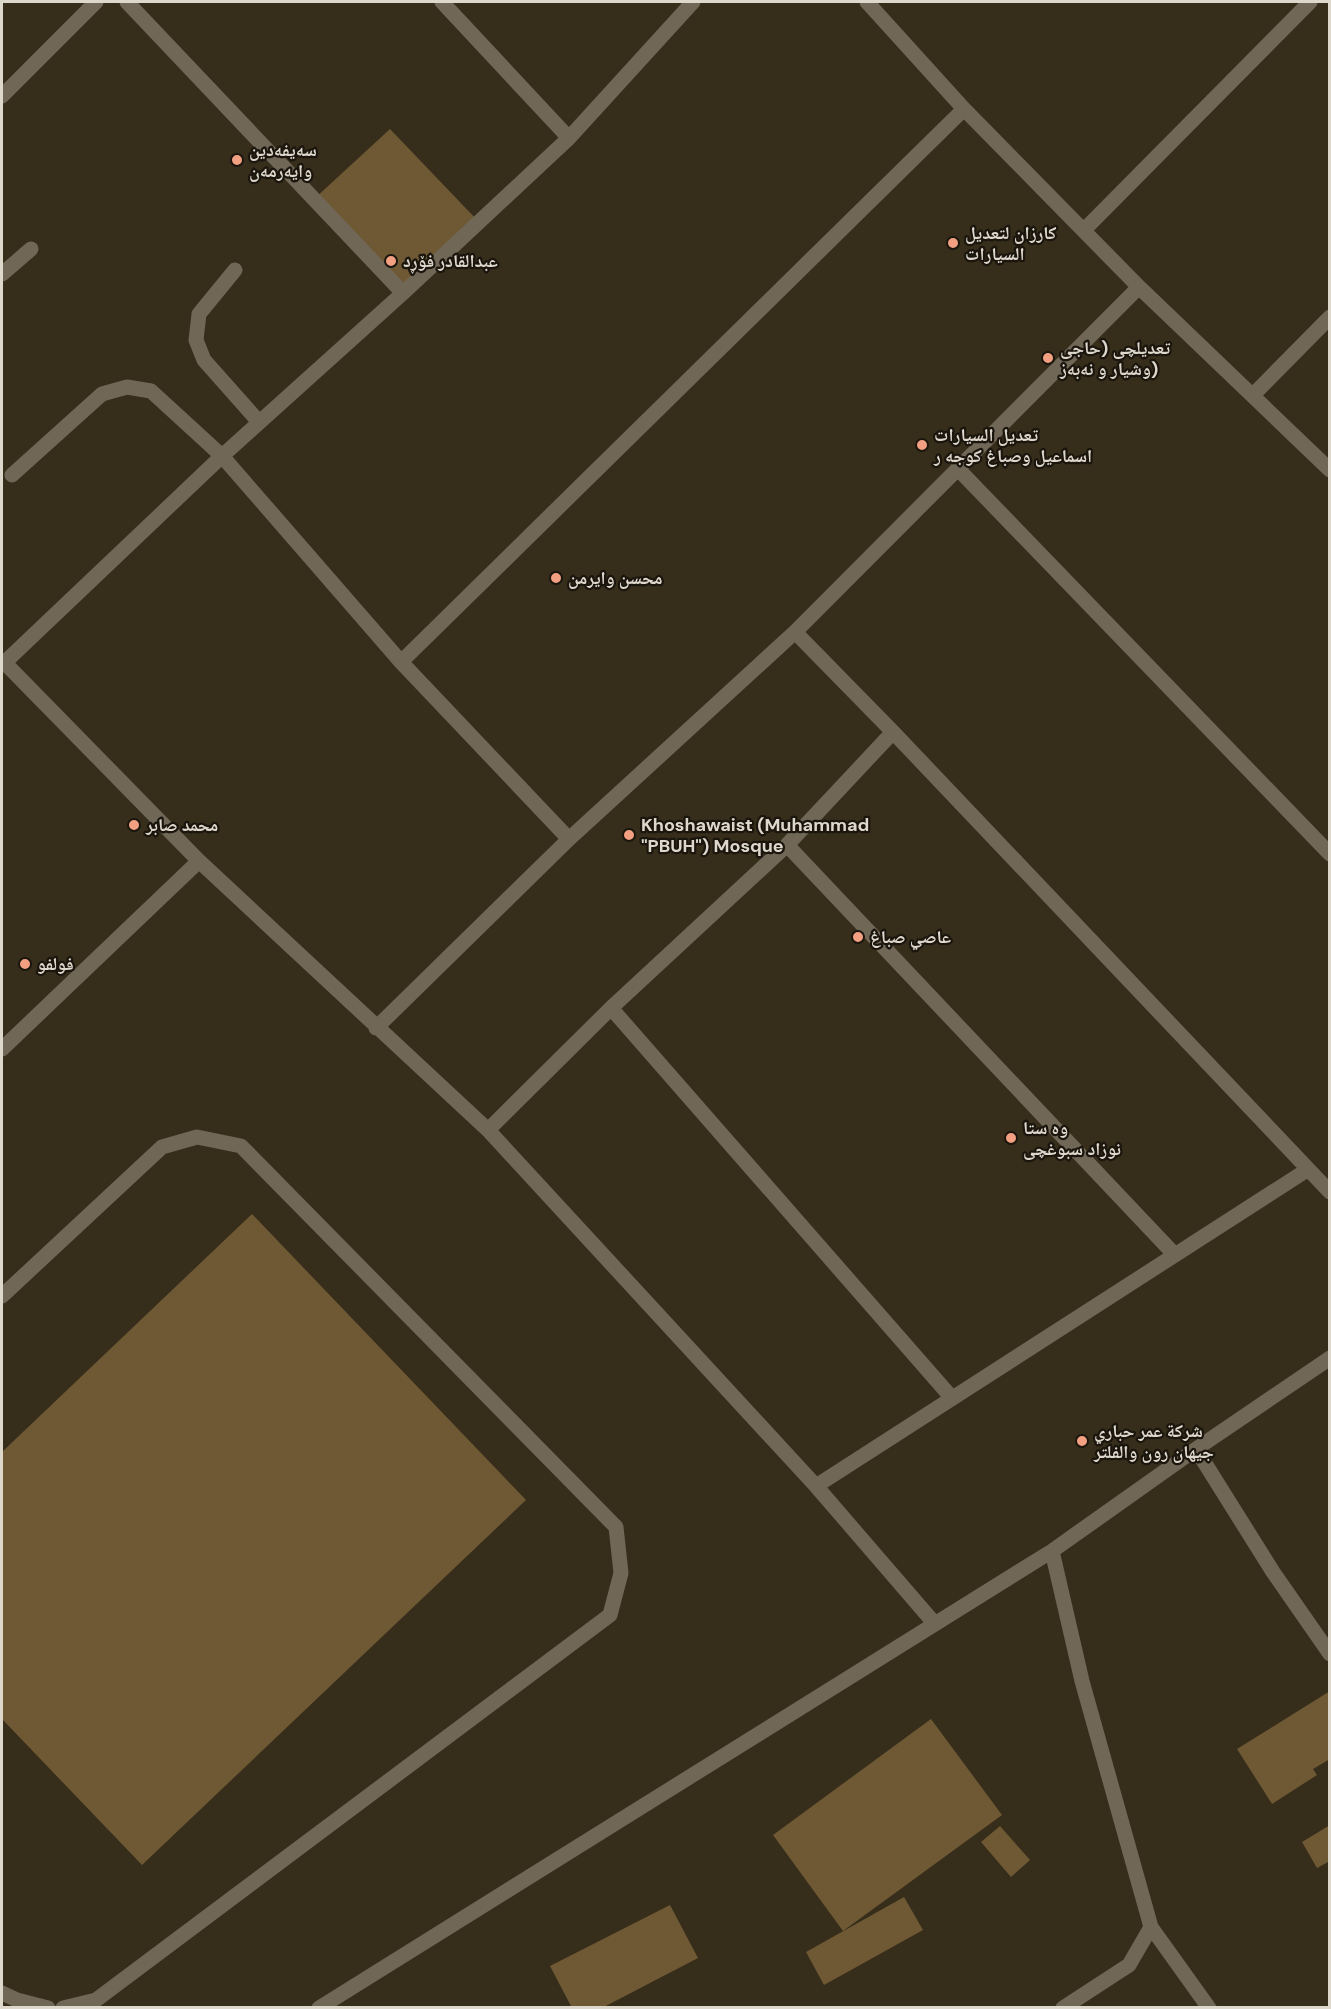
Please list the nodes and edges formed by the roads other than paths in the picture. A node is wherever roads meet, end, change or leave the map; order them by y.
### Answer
1 (96, 2) edge
2 (127, 2) edge
3 (442, 2) edge
4 (693, 2) edge
5 (867, 2) edge
6 (1310, 2) edge
7 (2, 96) edge
8 (964, 110) junction
9 (569, 138) junction
10 (1084, 230) junction
11 (31, 249) dead end
12 (235, 270) dead end
13 (2, 274) edge
14 (1139, 287) junction
15 (403, 293) junction
16 (1329, 317) edge
17 (1252, 395) junction
18 (259, 422) junction
19 (222, 456) junction
20 (958, 469) junction
21 (1329, 470) edge
22 (12, 475) dead end
23 (795, 632) junction
24 (401, 662) junction
25 (3, 664) edge
26 (893, 732) junction
27 (569, 839) junction
28 (787, 845) junction
29 (1329, 854) edge
30 (199, 861) junction
31 (611, 1008) junction
32 (376, 1028) junction
33 (2, 1049) edge
34 (488, 1130) junction
35 (1307, 1170) junction
36 (1329, 1192) edge
37 (1175, 1255) junction
38 (2, 1296) edge
39 (1329, 1358) edge
40 (952, 1398) junction
41 (1196, 1449) junction
42 (816, 1486) junction
43 (1052, 1551) junction
44 (935, 1624) junction
45 (1329, 1654) edge
46 (1151, 1927) junction
47 (2, 1993) edge
48 (48, 2007) edge
49 (63, 2007) edge
50 (319, 2007) edge
51 (1063, 2007) edge
52 (1209, 2007) edge

1 - 7 street
2 - 15 street
3 - 9 street
4 - 9 street
5 - 8 street
6 - 10 street
8 - 10 street
8 - 24 street
9 - 15 street
10 - 14 street
11 - 13 street
12 - 18 street
14 - 17 street
14 - 20 street
15 - 18 street
16 - 17 street
17 - 21 street
18 - 19 street
19 - 22 street
19 - 24 street
19 - 25 street
20 - 23 street
20 - 29 street
23 - 26 street
23 - 27 street
24 - 27 street
25 - 30 street
26 - 28 street
26 - 35 street
27 - 32 street
28 - 31 street
28 - 37 street
30 - 32 street
30 - 33 street
31 - 34 street
31 - 40 street
32 - 34 street
34 - 42 street
35 - 36 street
35 - 37 street
37 - 40 street
38 - 49 street
39 - 41 street
40 - 42 street
41 - 43 street
41 - 45 street
42 - 44 street
43 - 44 street
43 - 46 street
44 - 50 street
46 - 51 street
46 - 52 street
47 - 48 street

